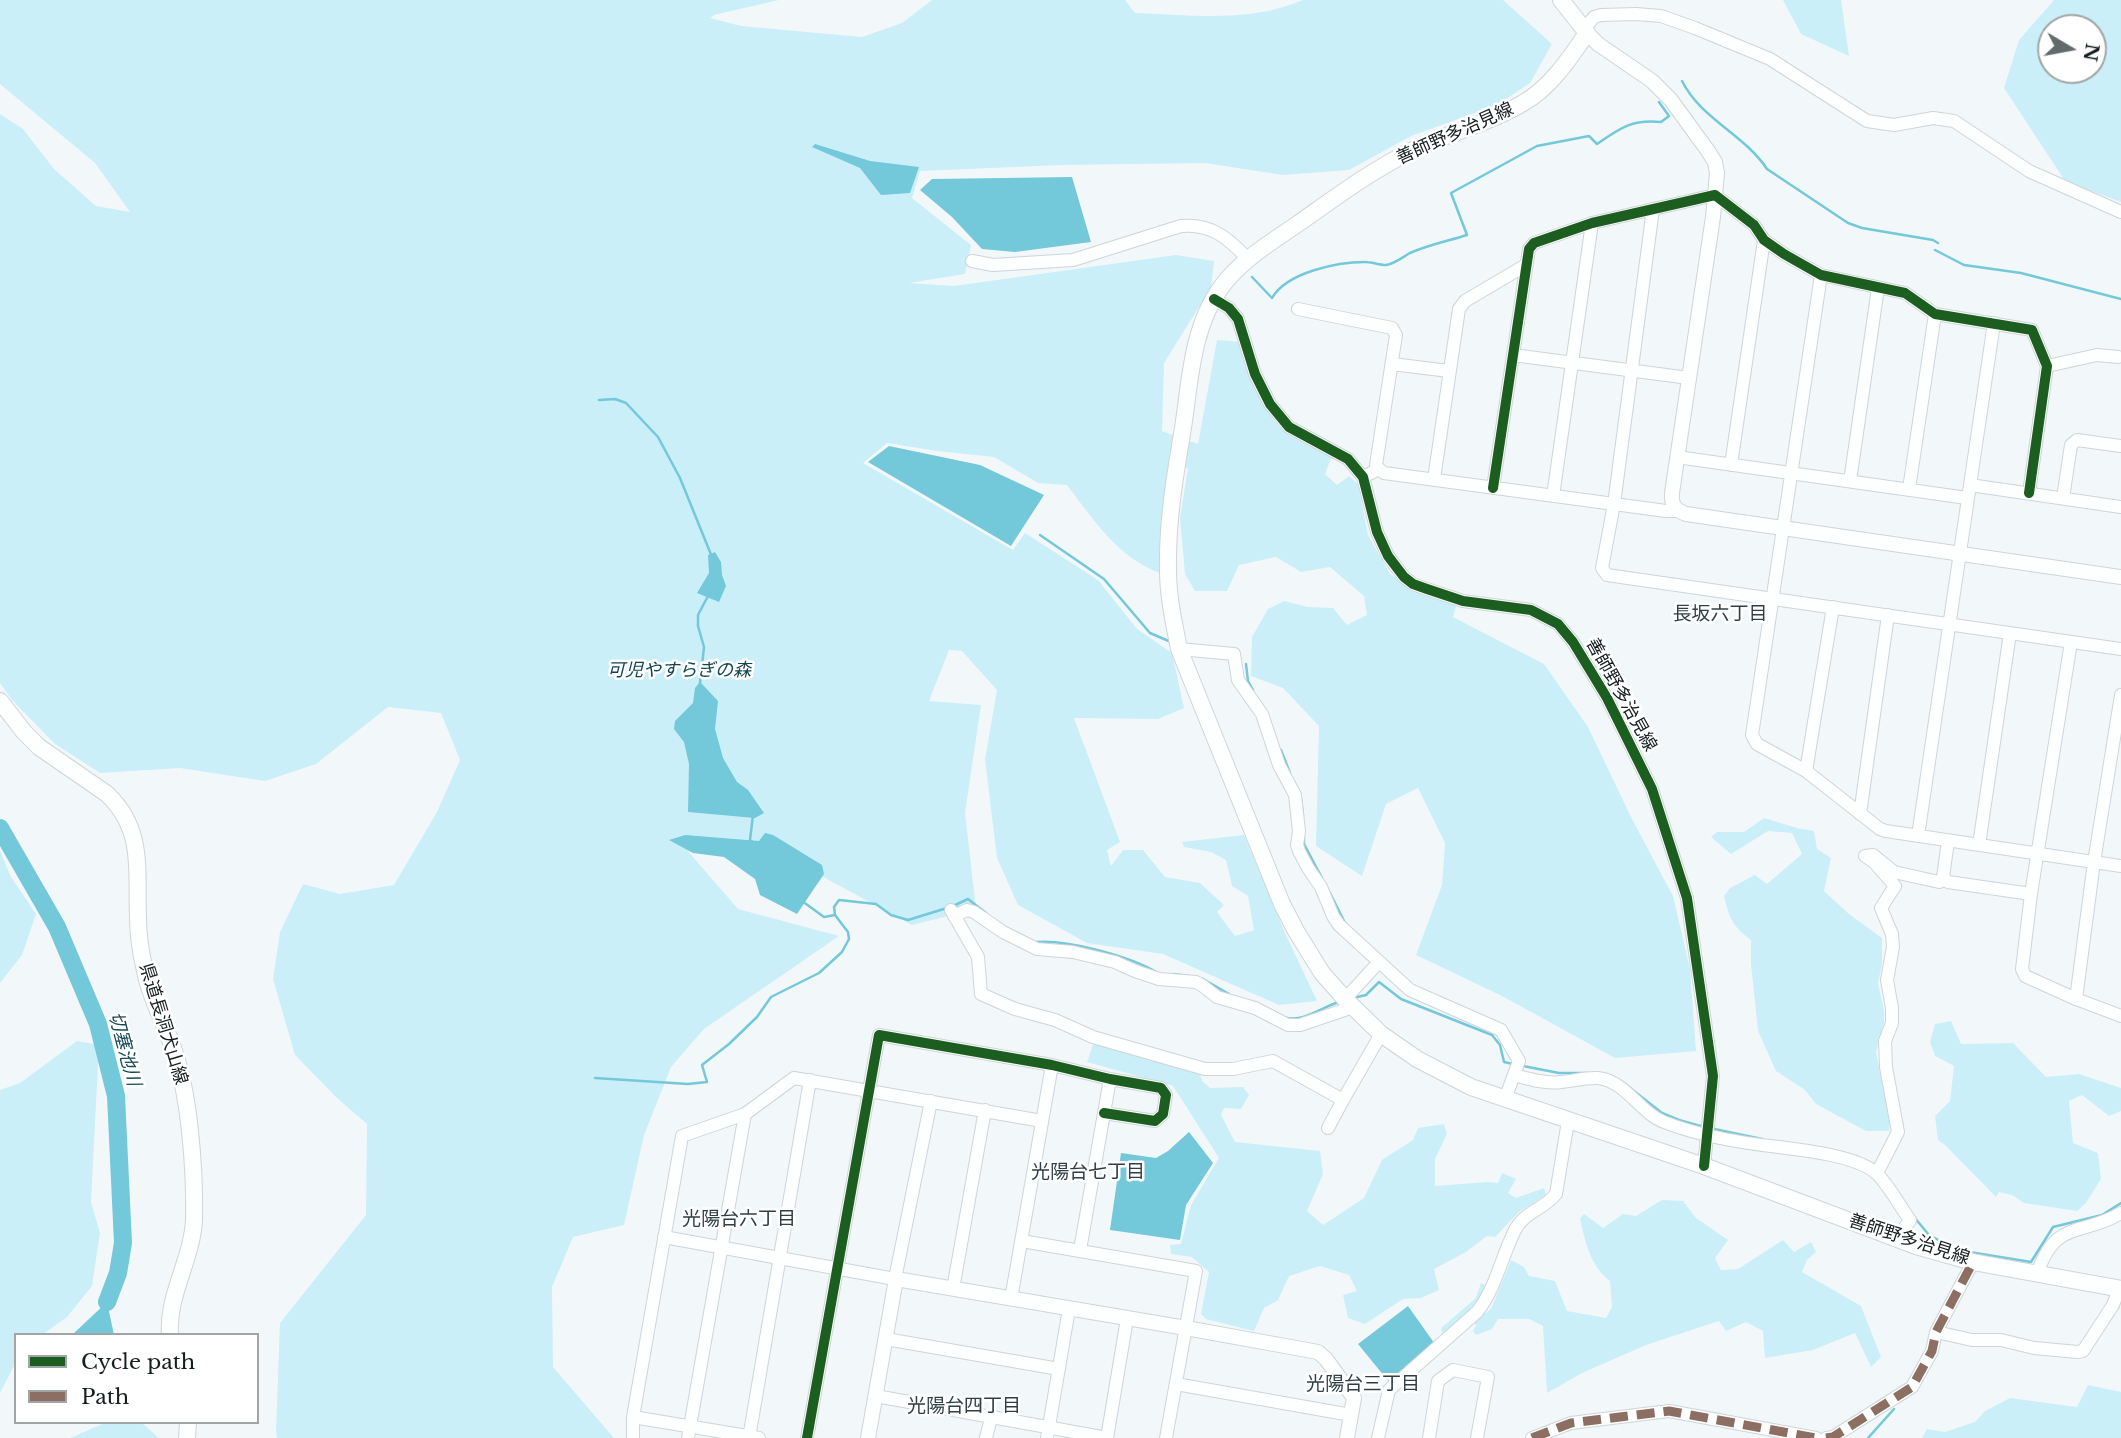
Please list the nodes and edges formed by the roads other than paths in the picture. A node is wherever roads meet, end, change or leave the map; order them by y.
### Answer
1 (1561, 0) edge
2 (1585, 31) junction
3 (1715, 195) junction
4 (1653, 209) junction
5 (2121, 212) edge
6 (1592, 223) junction
7 (1764, 240) junction
8 (1248, 259) junction
9 (972, 261) dead end
10 (1526, 265) junction
11 (1821, 275) junction
12 (1878, 288) junction
13 (1214, 299) junction
14 (1298, 309) dead end
15 (1935, 314) junction
16 (1994, 323) junction
17 (1513, 355) junction
18 (2118, 357) dead end
19 (1573, 362) junction
20 (1392, 364) junction
21 (2047, 366) junction
22 (1449, 371) junction
23 (1632, 371) junction
24 (1689, 377) junction
25 (2121, 446) edge
26 (1677, 457) junction
27 (1731, 465) junction
28 (1379, 469) junction
29 (1791, 473) junction
30 (1363, 477) junction
31 (1434, 479) junction
32 (1850, 481) junction
33 (1970, 485) junction
34 (1493, 488) junction
35 (1909, 489) junction
36 (2029, 493) junction
37 (1553, 496) junction
38 (1968, 498) junction
39 (2063, 498) junction
40 (1614, 504) junction
41 (2121, 507) edge
42 (1677, 510) junction
43 (1784, 528) junction
44 (1959, 554) junction
45 (2121, 577) edge
46 (1773, 598) junction
47 (1833, 607) junction
48 (1888, 615) junction
49 (1950, 623) junction
50 (2010, 633) junction
51 (2071, 642) junction
52 (1179, 649) junction
53 (2121, 649) edge
54 (2121, 695) edge
55 (0, 701) edge
56 (8, 723) edge
57 (1807, 771) junction
58 (1860, 814) junction
59 (1918, 836) junction
60 (1948, 841) junction
61 (1979, 845) junction
62 (2038, 854) junction
63 (2094, 862) junction
64 (2121, 866) edge
65 (1946, 880) junction
66 (2031, 894) junction
67 (1375, 958) junction
68 (1349, 999) junction
69 (2076, 999) junction
70 (2121, 1016) edge
71 (1381, 1034) junction
72 (1052, 1065) junction
73 (1516, 1069) junction
74 (1110, 1079) junction
75 (810, 1080) junction
76 (870, 1090) junction
77 (1505, 1099) junction
78 (1343, 1100) junction
79 (931, 1101) junction
80 (985, 1110) junction
81 (1104, 1113) junction
82 (745, 1114) junction
83 (1042, 1121) junction
84 (1568, 1121) junction
85 (1328, 1128) dead end
86 (1707, 1135) junction
87 (1704, 1166) junction
88 (1880, 1168) junction
89 (2121, 1213) edge
90 (664, 1237) junction
91 (1897, 1239) junction
92 (1022, 1241) junction
93 (721, 1248) junction
94 (1080, 1250) junction
95 (779, 1258) junction
96 (1973, 1262) junction
97 (838, 1269) junction
98 (2037, 1274) junction
99 (895, 1279) junction
100 (953, 1289) junction
101 (2120, 1289) edge
102 (1011, 1299) junction
103 (1069, 1309) junction
104 (1127, 1319) junction
105 (1186, 1328) junction
106 (1936, 1332) junction
107 (170, 1333) edge
108 (886, 1339) junction
109 (1059, 1369) junction
110 (1176, 1384) junction
111 (876, 1396) junction
112 (1351, 1415) junction
113 (633, 1417) junction
114 (990, 1418) junction
115 (689, 1432) edge
116 (1048, 1433) edge
117 (752, 1437) edge
118 (633, 1438) edge
119 (807, 1438) edge
120 (868, 1438) edge
121 (986, 1438) edge
122 (1169, 1438) edge
123 (1347, 1438) edge
124 (1378, 1438) edge
125 (1429, 1438) edge
126 (1477, 1438) edge
127 (1532, 1438) edge
128 (1816, 1438) edge
129 (1826, 1438) edge

1 - 2 main road
2 - 3 street
2 - 5 street
2 - 8 main road, 善師野多治見線
3 - 4 street
3 - 7 street
3 - 24 street
4 - 6 street
4 - 23 street
6 - 10 street
6 - 19 street
7 - 11 street
7 - 27 street
8 - 9 street
8 - 13 main road, 善師野多治見線
10 - 17 street
10 - 22 street
11 - 12 street
11 - 29 street
12 - 15 street
12 - 32 street
13 - 30 street
13 - 52 main road, 善師野多治見線
14 - 20 street
15 - 16 street
15 - 35 street
16 - 21 street
16 - 33 street
17 - 19 street
17 - 34 street
18 - 21 street
19 - 23 street
19 - 37 street
20 - 22 street
20 - 28 street
21 - 36 street
22 - 31 street
23 - 24 street
23 - 40 street
24 - 26 street
25 - 39 street
26 - 27 street
26 - 42 street
27 - 29 street
28 - 30 street
28 - 31 street
29 - 32 street
29 - 43 street
30 - 86 street, 善師野多治見線
31 - 34 street
32 - 35 street
33 - 36 street
33 - 38 street
34 - 37 street
35 - 38 street
36 - 39 street
37 - 40 street
38 - 44 street
39 - 41 street
40 - 42 street
40 - 46 street
42 - 43 street
43 - 44 street
43 - 46 street
44 - 45 street
44 - 49 street
46 - 47 street
46 - 57 street
47 - 48 street
47 - 57 street
48 - 49 street
48 - 58 street
49 - 50 street
49 - 59 street
50 - 51 street
50 - 61 street
51 - 53 street
51 - 62 street
52 - 67 street
52 - 68 main road, 善師野多治見線
54 - 63 street
55 - 56 main road, 県道長洞犬山線
56 - 107 main road, 県道長洞犬山線
57 - 58 street
58 - 59 street
59 - 60 street
60 - 61 street
60 - 65 street
61 - 62 street
62 - 63 street
62 - 66 street
63 - 64 street
63 - 69 street
65 - 66 street
65 - 88 street
66 - 69 street
67 - 68 street
67 - 73 street
68 - 71 main road, 善師野多治見線
68 - 78 street
69 - 70 street
71 - 77 main road, 善師野多治見線
71 - 78 street
72 - 74 street
72 - 76 street
72 - 83 street
73 - 77 street
73 - 86 street
74 - 81 street
74 - 81 street
75 - 76 street
75 - 82 street
75 - 95 street
76 - 79 street
76 - 97 street
77 - 84 main road, 善師野多治見線
78 - 85 street
79 - 80 street
79 - 99 street
80 - 83 street
80 - 100 street
81 - 94 street
82 - 90 street
82 - 93 street
83 - 92 street
84 - 87 main road, 善師野多治見線
84 - 124 street
86 - 87 street, 善師野多治見線
86 - 88 street
87 - 91 main road, 善師野多治見線
88 - 91 street
89 - 98 street
90 - 93 street
90 - 113 street
91 - 96 main road, 善師野多治見線
92 - 94 street
92 - 102 street
93 - 95 street
93 - 115 street
94 - 105 street
95 - 97 street
95 - 117 street
96 - 98 main road, 善師野多治見線
96 - 106 street
97 - 99 street
97 - 119 street
98 - 101 main road, 善師野多治見線
99 - 100 street
99 - 108 street
100 - 102 street
101 - 106 street
102 - 103 street
103 - 104 street
103 - 109 street
104 - 105 street
104 - 116 street
105 - 110 street
105 - 112 street
106 - 129 street
108 - 109 street
108 - 111 street
109 - 116 street
110 - 112 street
110 - 122 street
111 - 114 street
111 - 120 street
112 - 123 street
113 - 115 street
113 - 118 street
114 - 116 street
114 - 121 street
115 - 117 street
125 - 126 street
127 - 128 street

